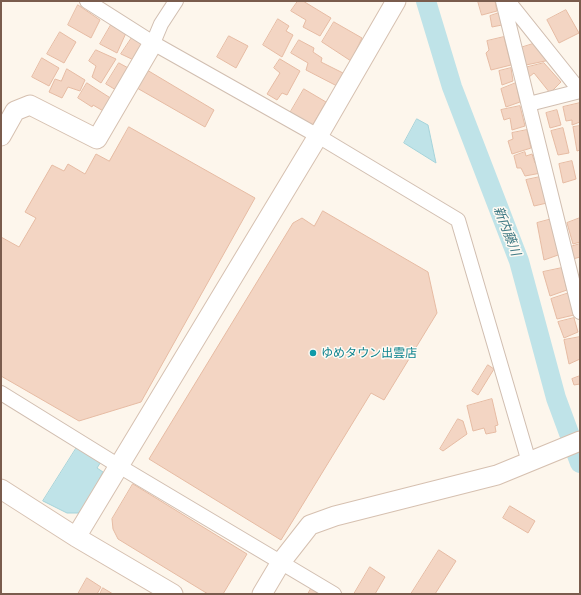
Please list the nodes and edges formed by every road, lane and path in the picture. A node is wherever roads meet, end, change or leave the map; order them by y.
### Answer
1 (87, 1) edge
2 (176, 1) edge
3 (396, 1) edge
4 (503, 1) edge
5 (508, 1) edge
6 (154, 42) junction
7 (580, 91) edge
8 (529, 104) junction
9 (3, 130) edge
10 (318, 136) junction
11 (580, 312) edge
12 (1, 393) edge
13 (580, 442) edge
14 (530, 462) junction
15 (119, 466) junction
16 (1, 489) edge
17 (76, 537) junction
18 (281, 562) junction
19 (173, 594) edge
20 (262, 594) edge
21 (334, 594) edge

1 - 6 street
2 - 6 street
3 - 10 street
4 - 8 street
5 - 7 street
6 - 9 street
6 - 10 street
7 - 8 street
8 - 11 street
10 - 14 street
10 - 15 street
12 - 15 street
13 - 14 street
14 - 18 street
15 - 17 street
15 - 18 street
16 - 17 street
17 - 19 street
18 - 20 street
18 - 21 street

